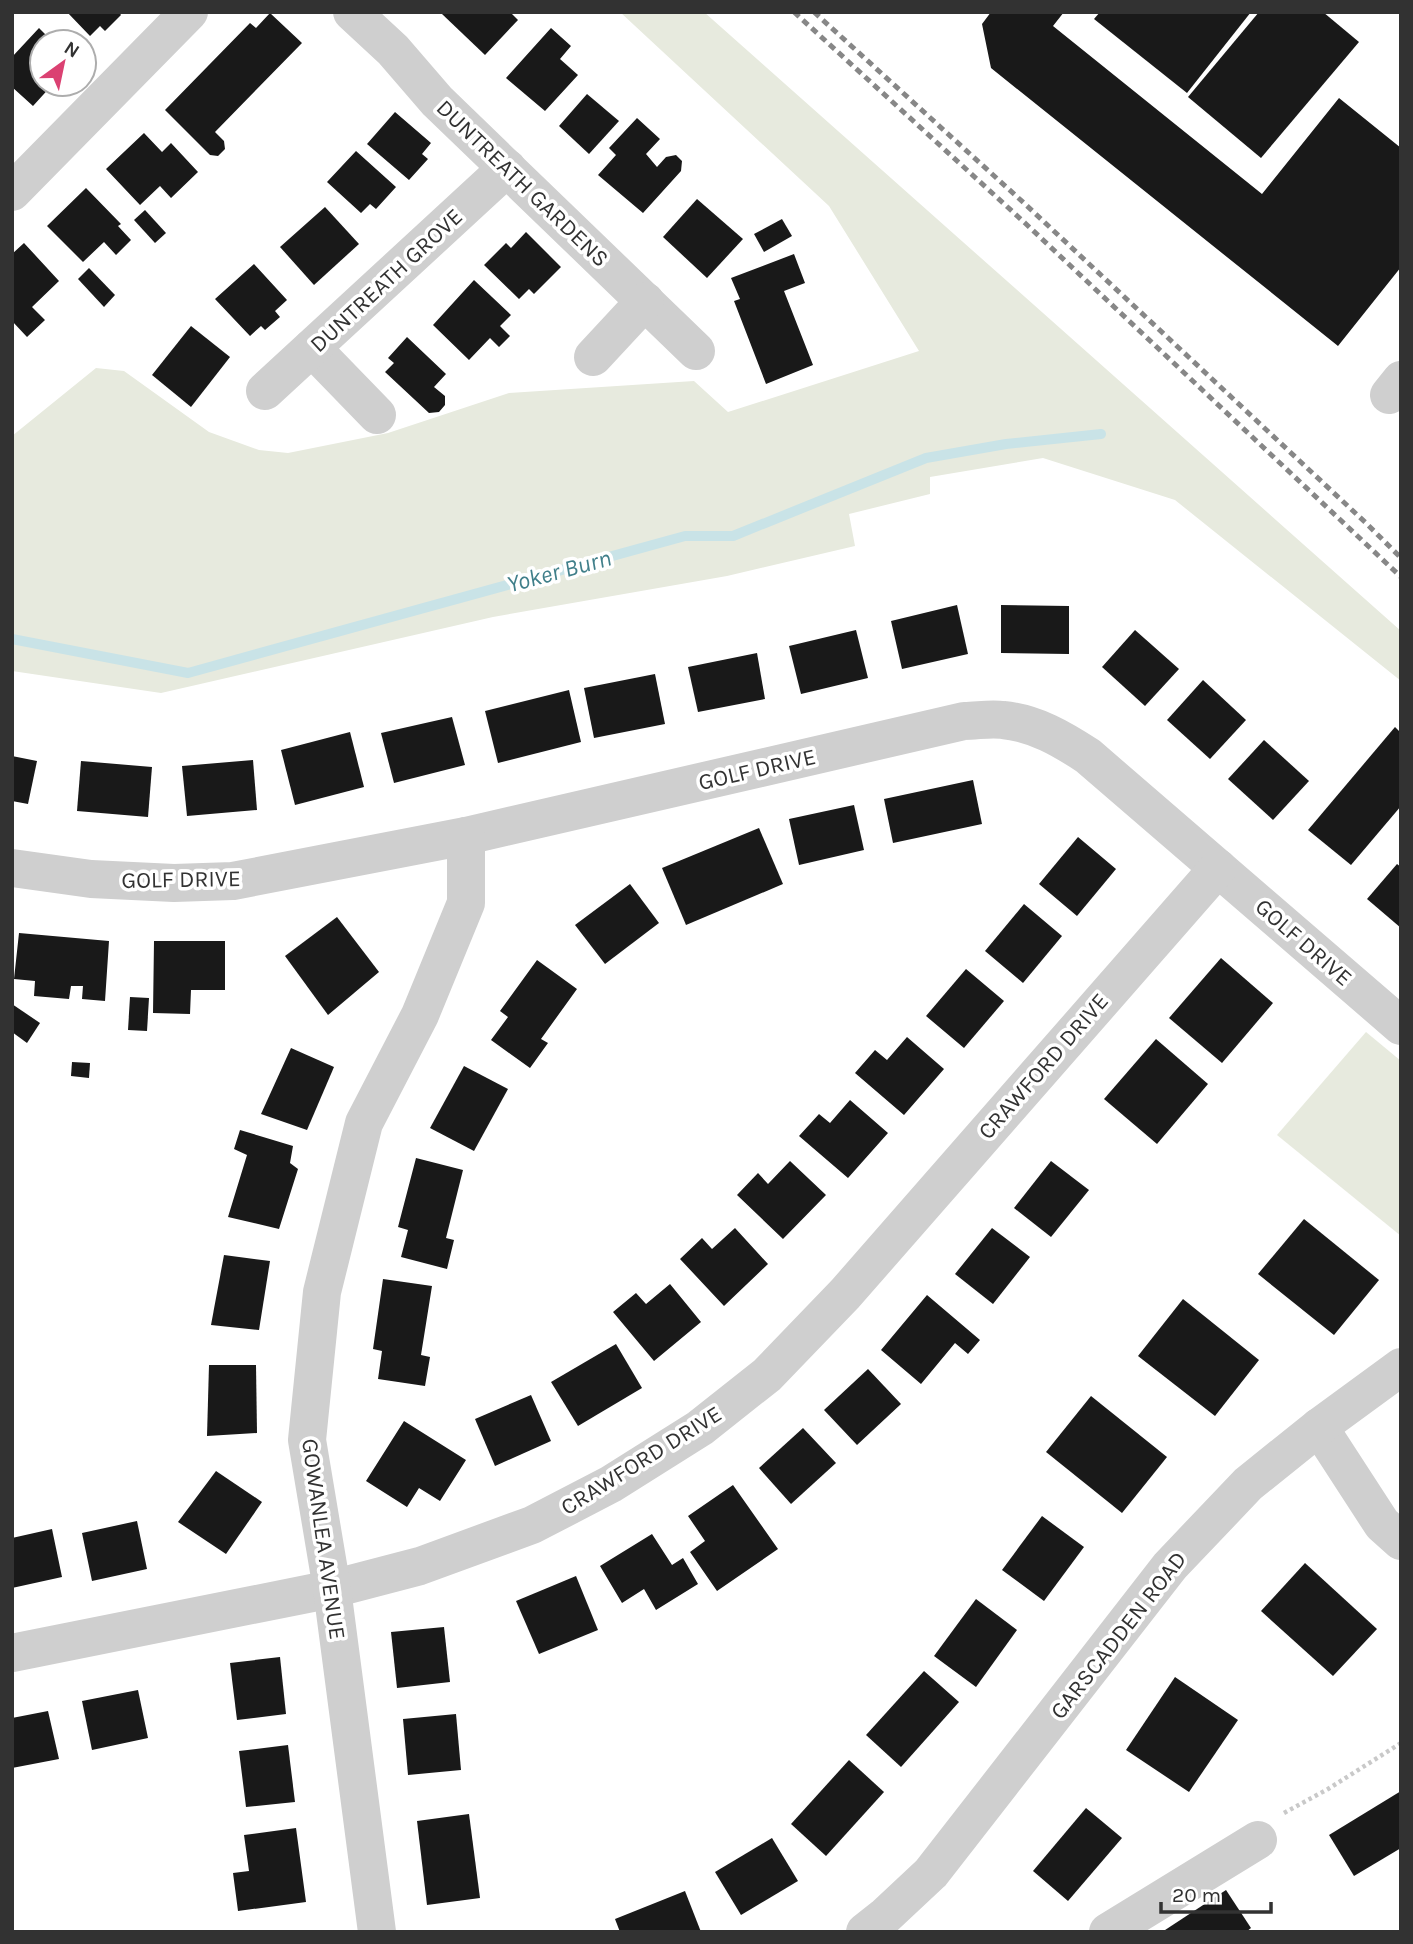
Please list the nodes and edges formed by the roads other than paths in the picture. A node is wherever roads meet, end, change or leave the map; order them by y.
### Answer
1 (189, 12) edge
2 (352, 12) edge
3 (507, 168) junction
4 (12, 192) edge
5 (645, 301) junction
6 (312, 348) junction
7 (696, 351) dead end
8 (593, 357) dead end
9 (265, 391) dead end
10 (377, 415) dead end
11 (466, 835) junction
12 (12, 868) edge
13 (1218, 868) junction
14 (1401, 1026) edge
15 (1401, 1367) edge
16 (1319, 1427) junction
17 (1401, 1541) edge
18 (332, 1589) junction
19 (12, 1653) edge
20 (1258, 1840) road end
21 (377, 1932) edge
22 (865, 1932) edge
23 (1108, 1932) edge

1 - 4 street
2 - 3 street, DUNTREATH GARDENS
3 - 5 street, DUNTREATH GARDENS
3 - 6 street, DUNTREATH GROVE
5 - 7 street, DUNTREATH GARDENS
5 - 8 street
6 - 9 street, DUNTREATH GROVE
6 - 10 street
11 - 12 street, GOLF DRIVE
11 - 13 street, GOLF DRIVE
11 - 18 street, GOWANLEA AVENUE
13 - 14 street, GOLF DRIVE
13 - 18 street, CRAWFORD DRIVE
15 - 16 street, GARSCADDEN ROAD
16 - 17 street
16 - 22 street, GARSCADDEN ROAD
18 - 19 street, CRAWFORD DRIVE
18 - 21 street, GOWANLEA AVENUE
20 - 23 street

